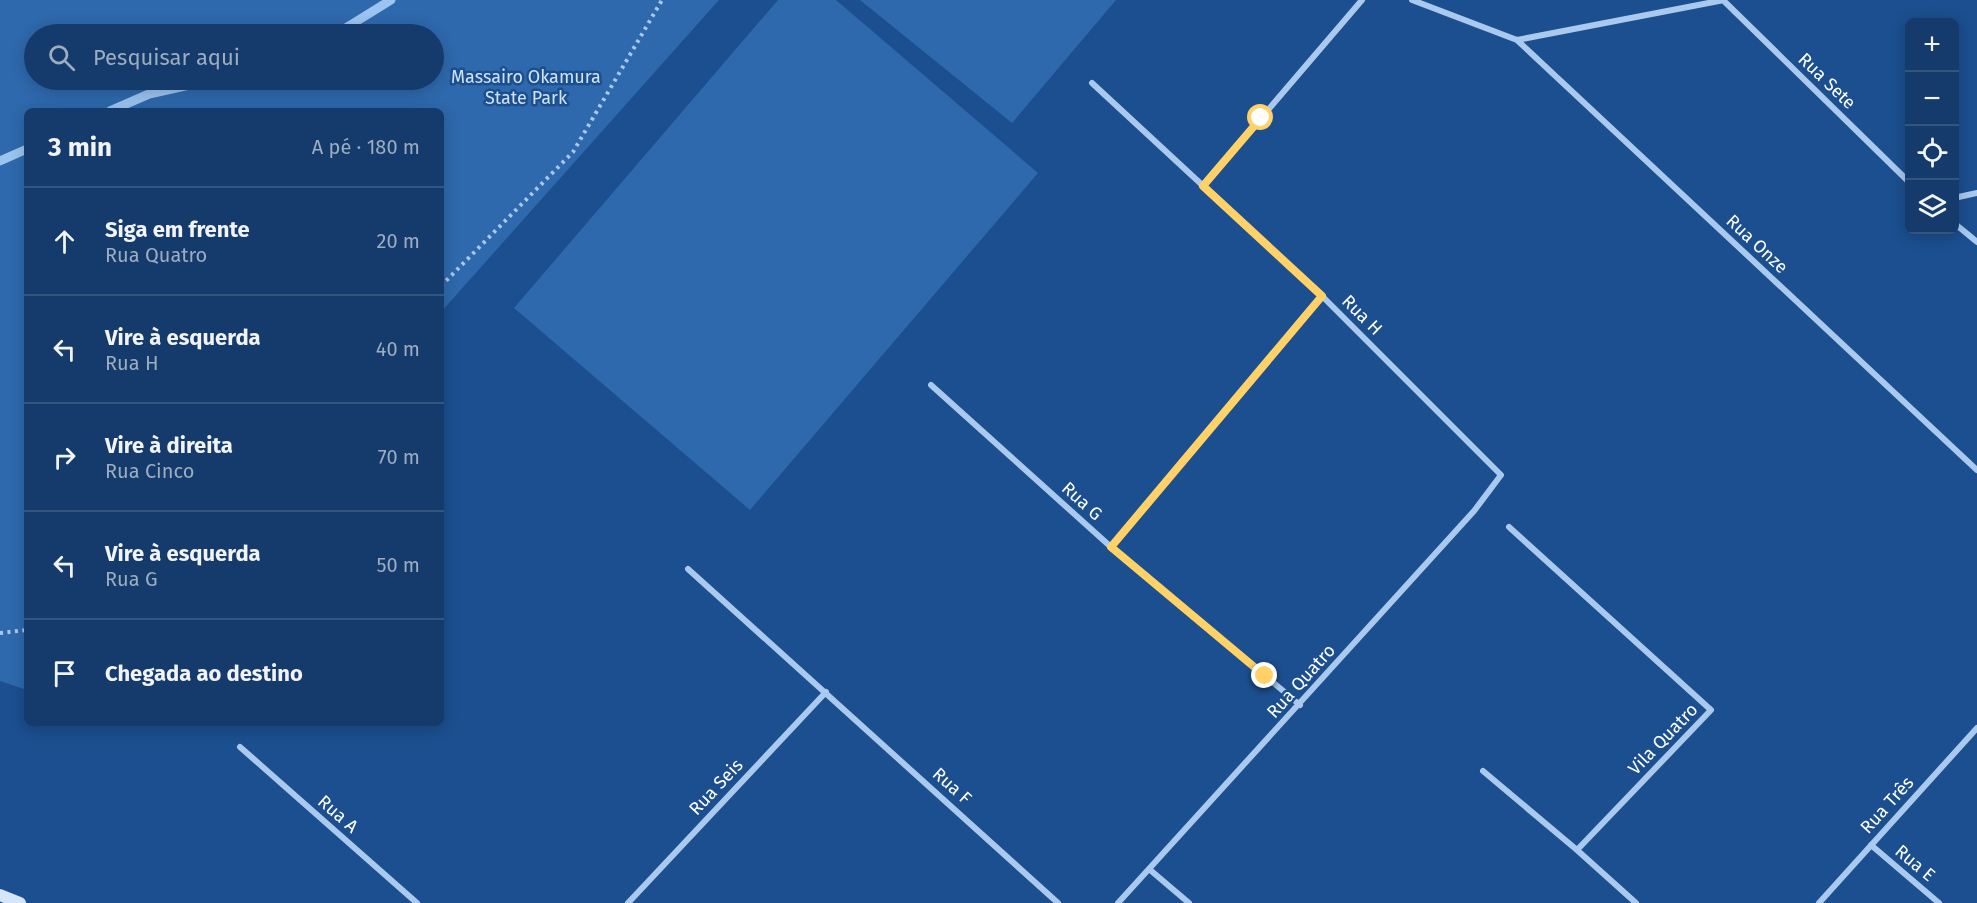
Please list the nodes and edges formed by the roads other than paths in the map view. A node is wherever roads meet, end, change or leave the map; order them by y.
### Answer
1 (1362, 0) edge
2 (1412, 0) edge
3 (1724, 0) edge
4 (1517, 40) junction
5 (1092, 83) dead end
6 (1907, 180) edge
7 (1203, 186) junction
8 (1977, 193) edge
9 (1959, 197) edge
10 (1959, 227) edge
11 (1977, 242) edge
12 (1322, 296) junction
13 (931, 386) dead end
14 (1977, 470) edge
15 (1501, 475) joint
16 (1509, 527) dead end
17 (1111, 547) junction
18 (688, 569) dead end
19 (826, 692) junction
20 (1299, 705) junction
21 (1977, 728) edge
22 (240, 747) dead end
23 (1483, 771) dead end
24 (1871, 845) junction
25 (1577, 850) junction
26 (1149, 868) junction
27 (0, 895) edge
28 (19, 903) edge
29 (417, 903) edge
30 (628, 903) edge
31 (1058, 903) edge
32 (1118, 903) edge
33 (1189, 903) edge
34 (1636, 903) edge
35 (1819, 903) edge
36 (1939, 903) edge

1 - 7 street
2 - 4 street
3 - 4 street
3 - 6 street, Rua Sete
4 - 14 street, Rua Onze
5 - 7 street, Rua H
7 - 12 street, Rua H
8 - 9 street
10 - 11 street
12 - 15 street, Rua H
12 - 17 street
13 - 17 street, Rua G
15 - 20 street, Rua Quatro
16 - 25 street, Vila Quatro
17 - 20 street, Rua G
18 - 19 street, Rua F
19 - 30 street, Rua Seis
19 - 31 street, Rua F
20 - 26 street, Rua Quatro
21 - 24 street, Rua Três
22 - 29 street, Rua A
23 - 25 street
24 - 35 street, Rua Três
24 - 36 street, Rua E
25 - 34 street
26 - 32 street, Rua Quatro
26 - 33 street
27 - 28 main road

